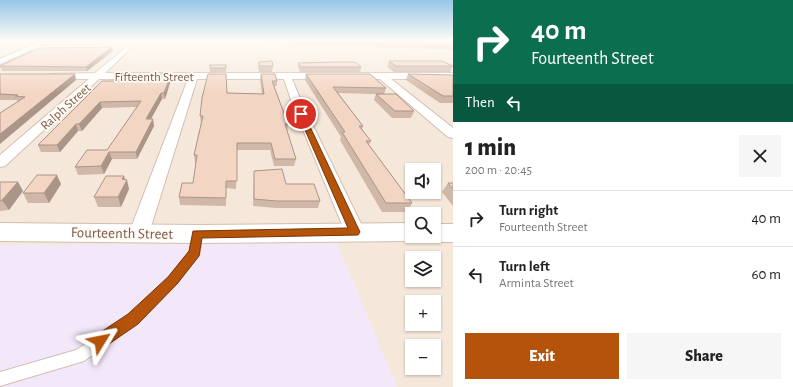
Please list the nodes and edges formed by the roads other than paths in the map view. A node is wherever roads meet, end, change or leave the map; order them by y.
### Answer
1 (117, 58) edge
2 (45, 76) edge
3 (98, 76) junction
4 (193, 76) junction
5 (287, 76) junction
6 (382, 76) junction
7 (453, 76) edge
8 (453, 134) edge
9 (0, 163) edge
10 (0, 232) edge
11 (355, 232) junction
12 (405, 232) edge
13 (139, 233) junction
14 (441, 233) edge
15 (453, 233) edge
16 (197, 234) junction
17 (0, 379) edge

1 - 3 street, Ralph Street
2 - 3 street, Fifteenth Street
3 - 4 street, Fifteenth Street
3 - 9 street, Ralph Street
4 - 5 street, Fifteenth Street
4 - 13 street
5 - 6 street, Fifteenth Street
5 - 11 street
6 - 7 street, Fifteenth Street
6 - 8 street
10 - 13 street, Fourteenth Street
11 - 12 street, Fourteenth Street
11 - 16 street, Fourteenth Street
13 - 16 street, Fourteenth Street
14 - 15 street
16 - 17 lane

